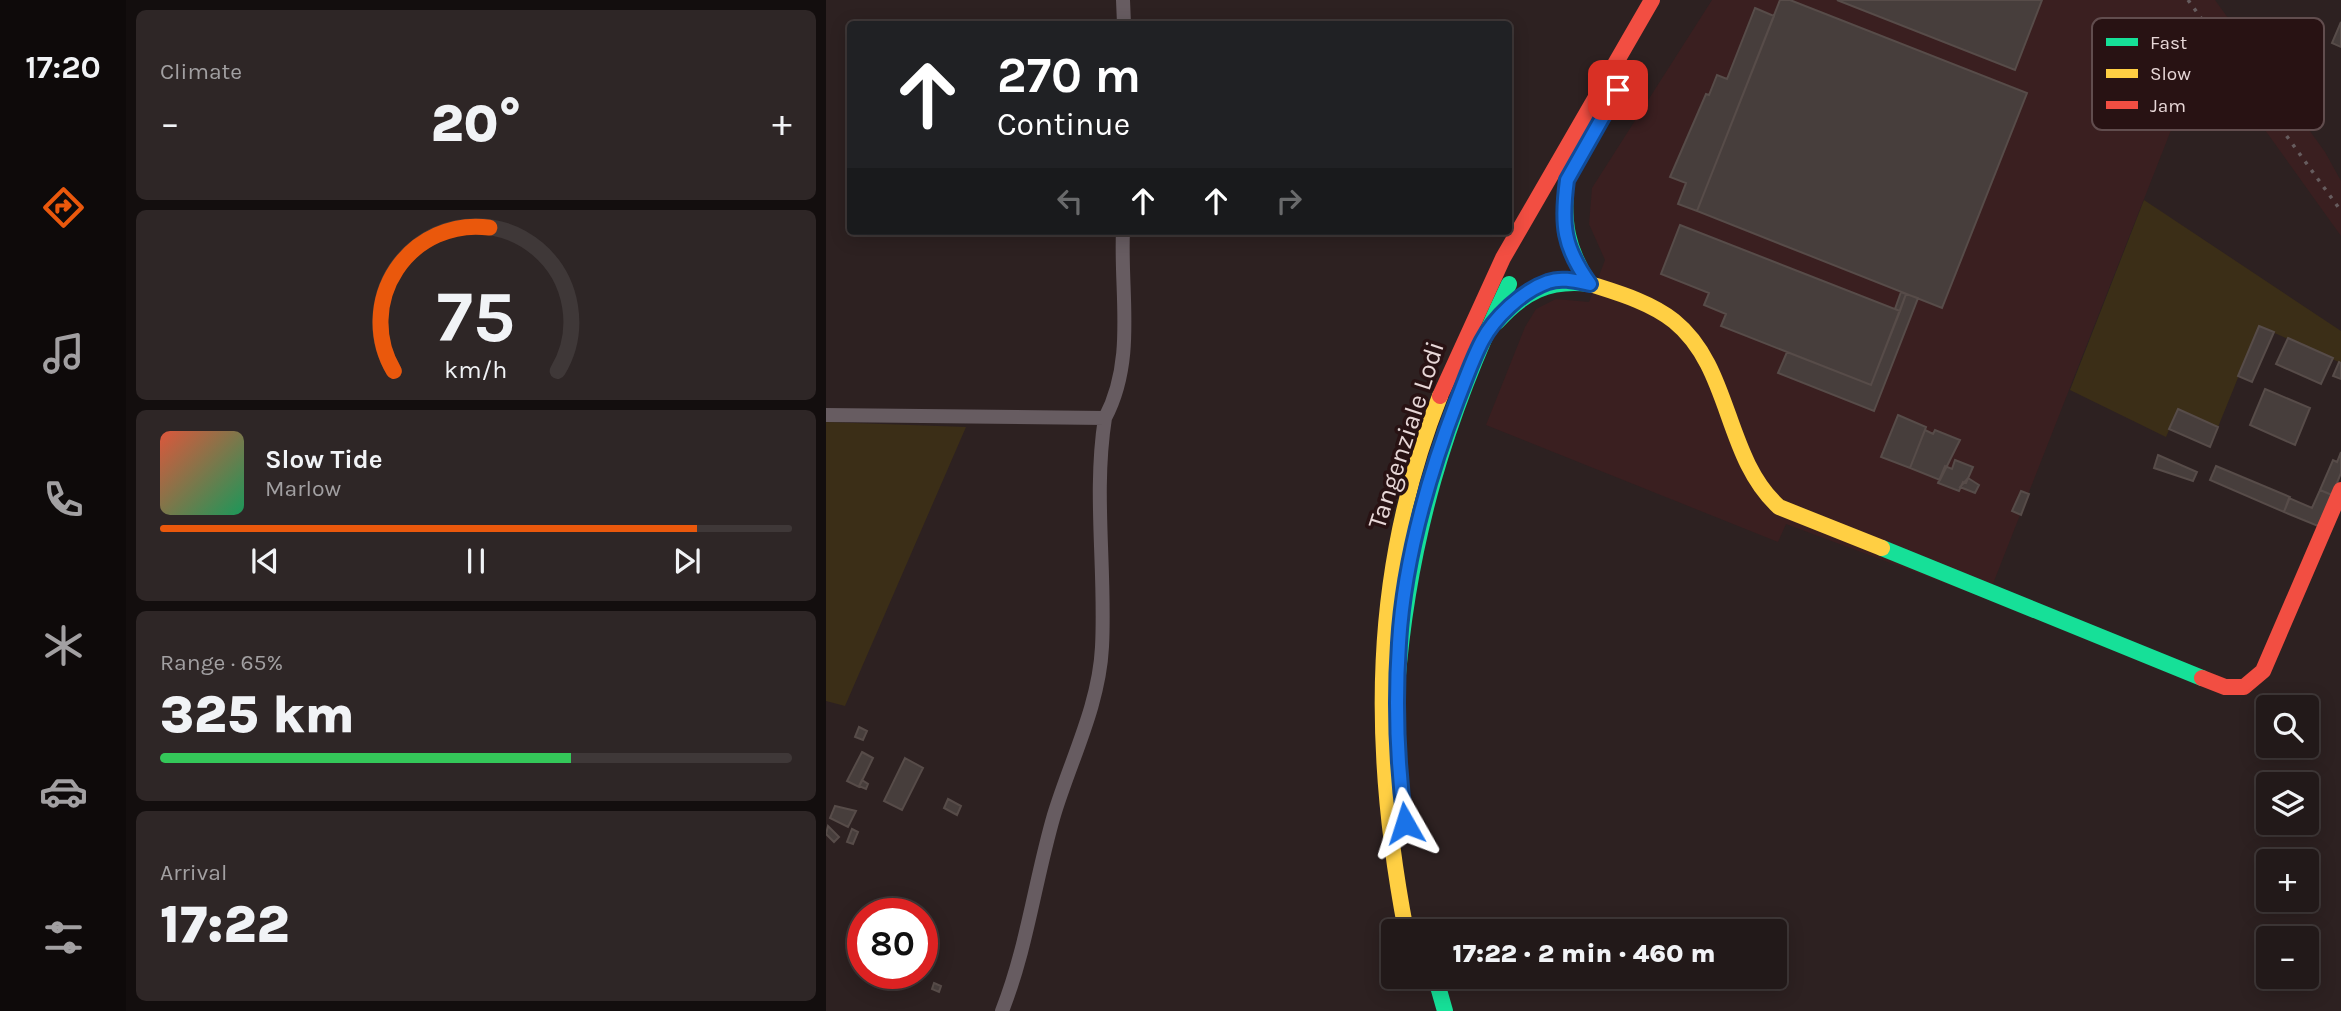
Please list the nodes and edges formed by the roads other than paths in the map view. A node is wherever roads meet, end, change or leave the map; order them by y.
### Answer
1 (1123, 0) edge
2 (1652, 0) edge
3 (1670, 0) edge
4 (1124, 21) edge
5 (1567, 180) junction
6 (1123, 235) edge
7 (1534, 237) dead end
8 (1514, 273) dead end
9 (1590, 284) junction
10 (1482, 340) junction
11 (826, 415) edge
12 (1105, 418) junction
13 (2341, 490) edge
14 (1404, 919) edge
15 (1421, 919) edge
16 (1422, 989) edge
17 (1439, 989) edge
18 (1002, 1011) edge
19 (1428, 1011) edge
20 (1445, 1011) edge

1 - 4 street
2 - 14 main road, Tangenziale Lodi
3 - 5 main road
5 - 7 main road
5 - 9 main road
6 - 12 street
8 - 10 main road
9 - 10 main road
9 - 13 main road
10 - 15 main road
11 - 12 street
12 - 18 street
16 - 19 main road
17 - 20 main road

